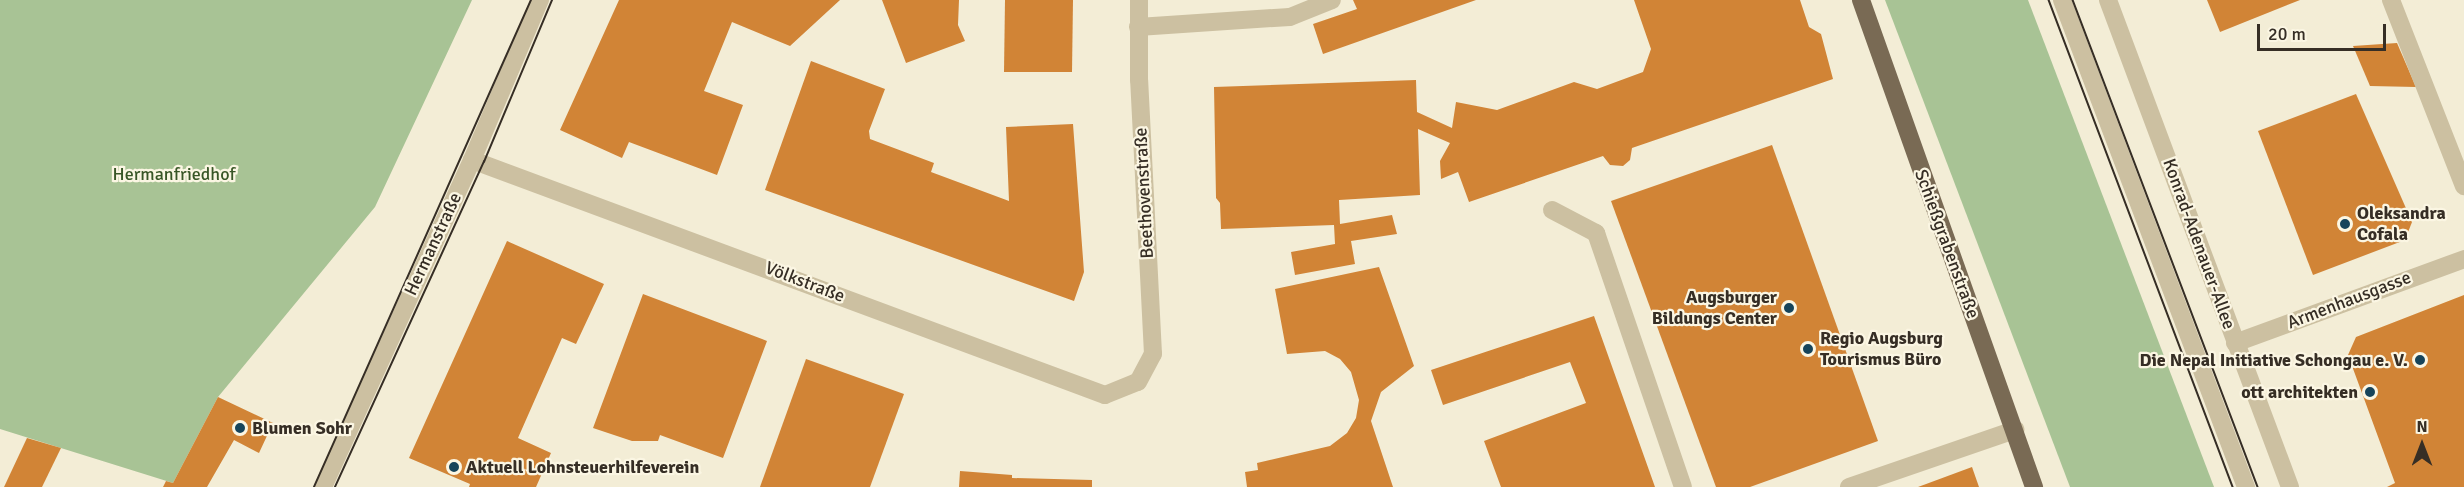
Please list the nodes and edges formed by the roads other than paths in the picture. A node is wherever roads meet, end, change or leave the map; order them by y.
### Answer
1 (540, 0) edge
2 (1139, 0) edge
3 (1332, 0) edge
4 (1861, 0) edge
5 (2061, 0) edge
6 (2108, 0) edge
7 (2391, 0) edge
8 (1138, 27) junction
9 (472, 160) junction
10 (2464, 186) edge
11 (1552, 210) dead end
12 (2464, 259) edge
13 (2235, 343) junction
14 (1138, 382) joint
15 (2015, 430) junction
16 (323, 487) edge
17 (1683, 487) edge
18 (1849, 487) edge
19 (2034, 487) edge
20 (2246, 487) edge
21 (2290, 487) edge

1 - 9 street, Hermanstraße
2 - 8 street, Beethovenstraße
3 - 8 street
4 - 15 main road, Schießgrabenstraße
5 - 20 street
6 - 13 street, Konrad-Adenauer-Allee
7 - 10 street
8 - 14 street, Beethovenstraße
9 - 14 street, Völkstraße
9 - 16 street, Hermanstraße
11 - 17 street
12 - 13 street, Armenhausgasse
13 - 21 street, Konrad-Adenauer-Allee
15 - 18 street
15 - 19 main road, Schießgrabenstraße

